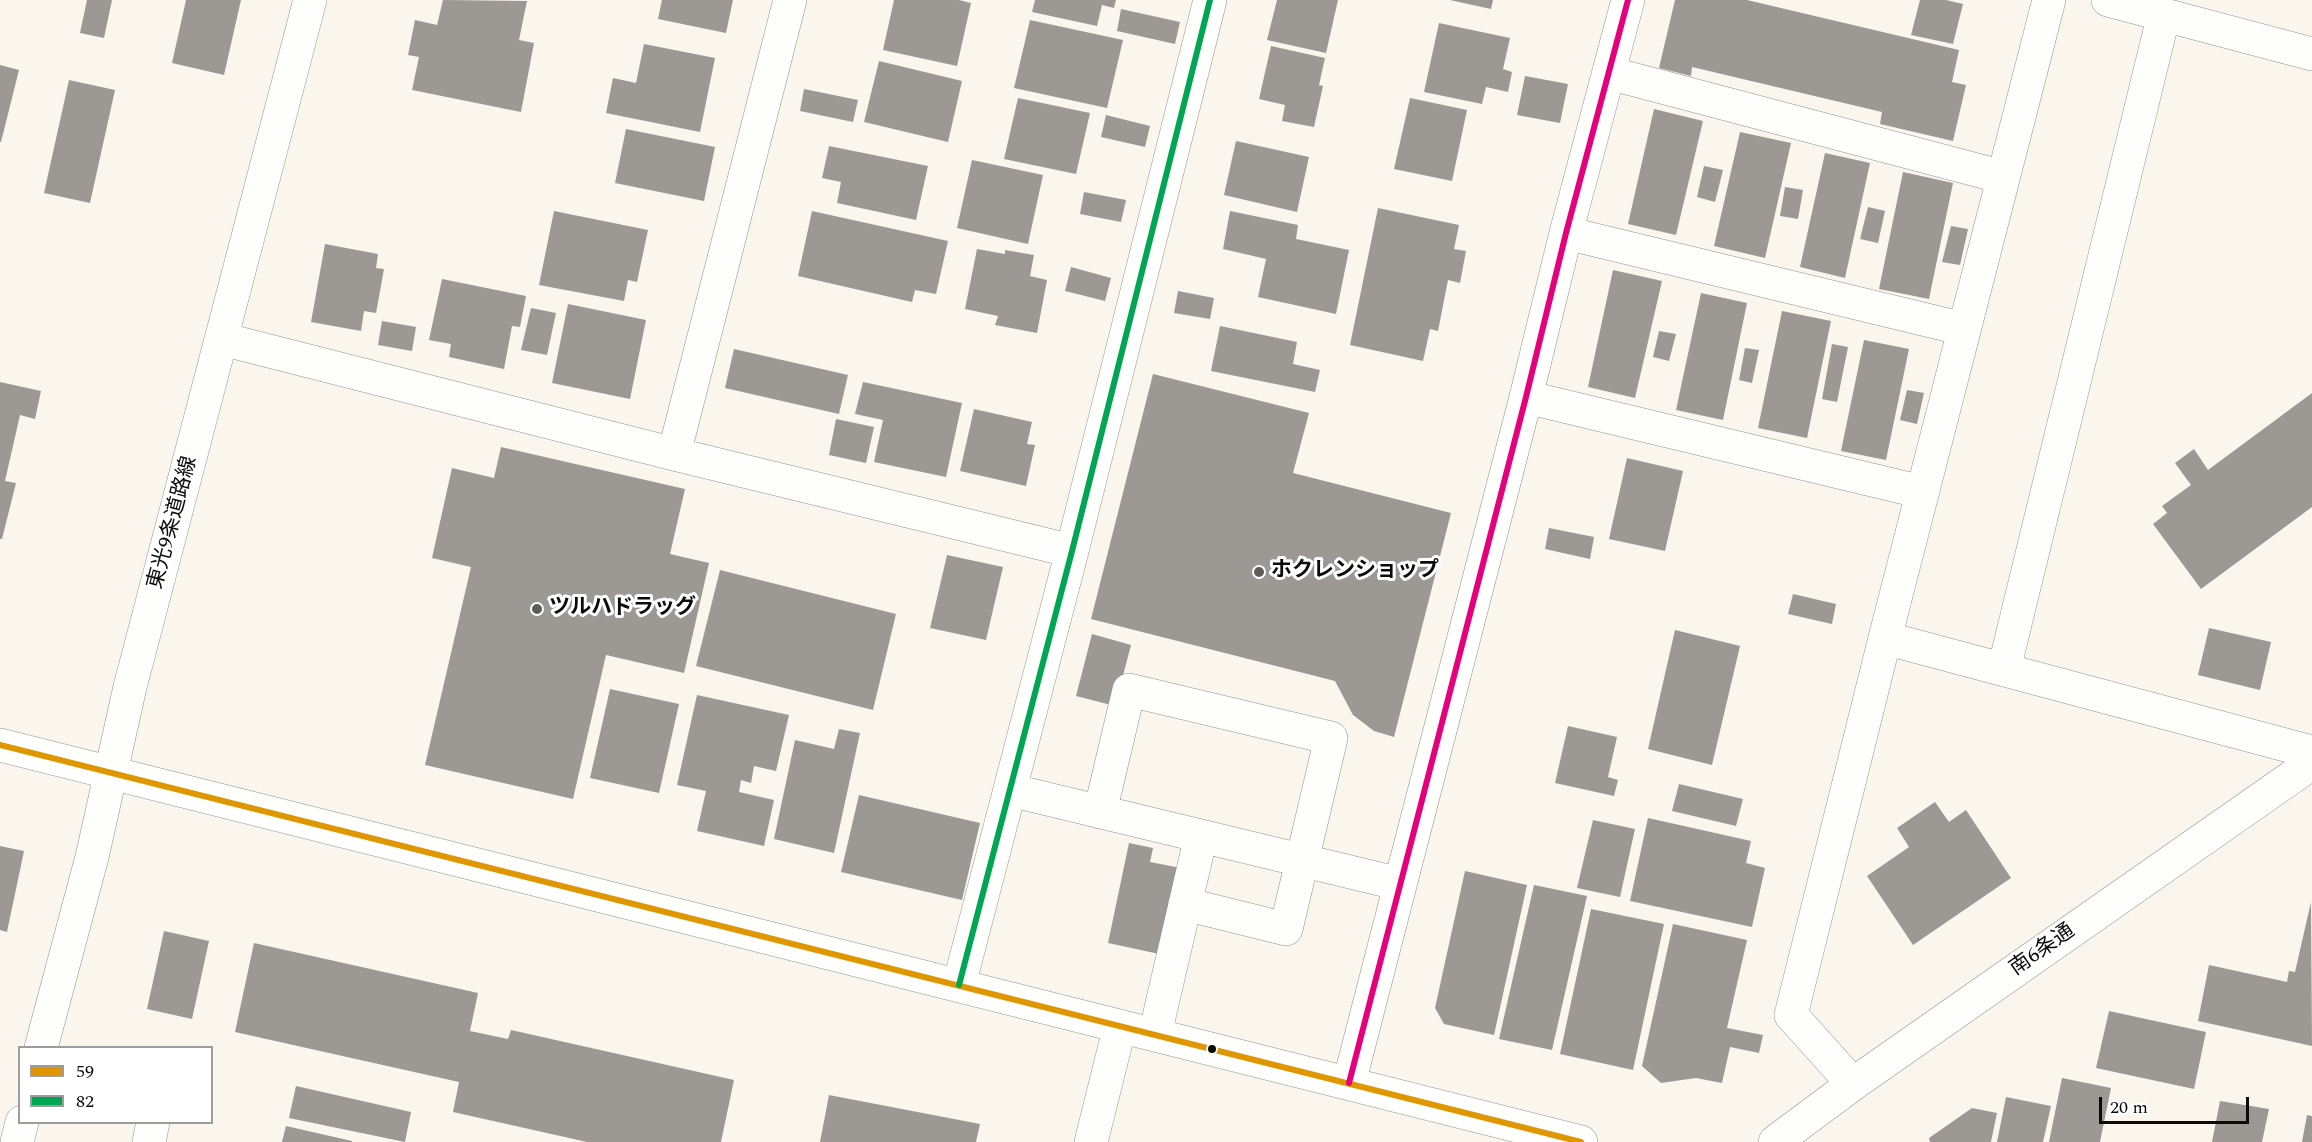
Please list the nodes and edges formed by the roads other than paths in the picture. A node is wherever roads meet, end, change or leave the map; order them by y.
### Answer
1 (310, 0) edge
2 (790, 0) edge
3 (1210, 0) edge
4 (1628, 0) edge
5 (2049, 0) edge
6 (2108, 0) edge
7 (2164, 14) junction
8 (2312, 54) edge
9 (1609, 73) junction
10 (2003, 177) junction
11 (1566, 233) junction
12 (1964, 328) junction
13 (222, 339) junction
14 (1526, 397) junction
15 (674, 454) junction
16 (1922, 492) junction
17 (1072, 551) junction
18 (1884, 638) junction
19 (2004, 669) junction
20 (0, 746) edge
21 (2312, 752) edge
22 (2312, 763) edge
23 (111, 773) junction
24 (1010, 790) junction
25 (1100, 812) junction
26 (1202, 836) junction
27 (1302, 860) junction
28 (1400, 884) junction
29 (1185, 904) junction
30 (959, 985) junction
31 (1120, 1026) junction
32 (1155, 1034) junction
33 (41, 1046) edge
34 (1349, 1083) junction
35 (1853, 1084) junction
36 (21, 1124) edge
37 (152, 1124) edge
38 (16, 1142) edge
39 (148, 1142) edge
40 (1091, 1142) edge
41 (1581, 1142) edge
42 (1775, 1142) edge

1 - 13 street, 東光9条道路線
2 - 15 street
3 - 17 street
4 - 9 street
5 - 10 street
6 - 7 street
7 - 8 street
7 - 19 street
9 - 10 street
9 - 11 street
10 - 12 street
11 - 12 street
11 - 14 street
12 - 16 street
13 - 15 street
13 - 23 street, 東光9条道路線
14 - 16 street
14 - 28 street
15 - 17 street
16 - 18 street
17 - 24 street
18 - 19 street
18 - 35 street
19 - 21 street
20 - 23 street
22 - 35 street, 南6条通
23 - 30 street
23 - 33 street, 東光9条道路線
24 - 25 street
24 - 30 street
25 - 26 street
25 - 27 street
26 - 27 street
26 - 29 street
27 - 28 street
27 - 29 street
28 - 34 street
29 - 32 street
30 - 31 street
31 - 32 street
31 - 40 street
32 - 34 street
34 - 41 street
35 - 42 street, 南6条通
36 - 38 street
37 - 39 street

